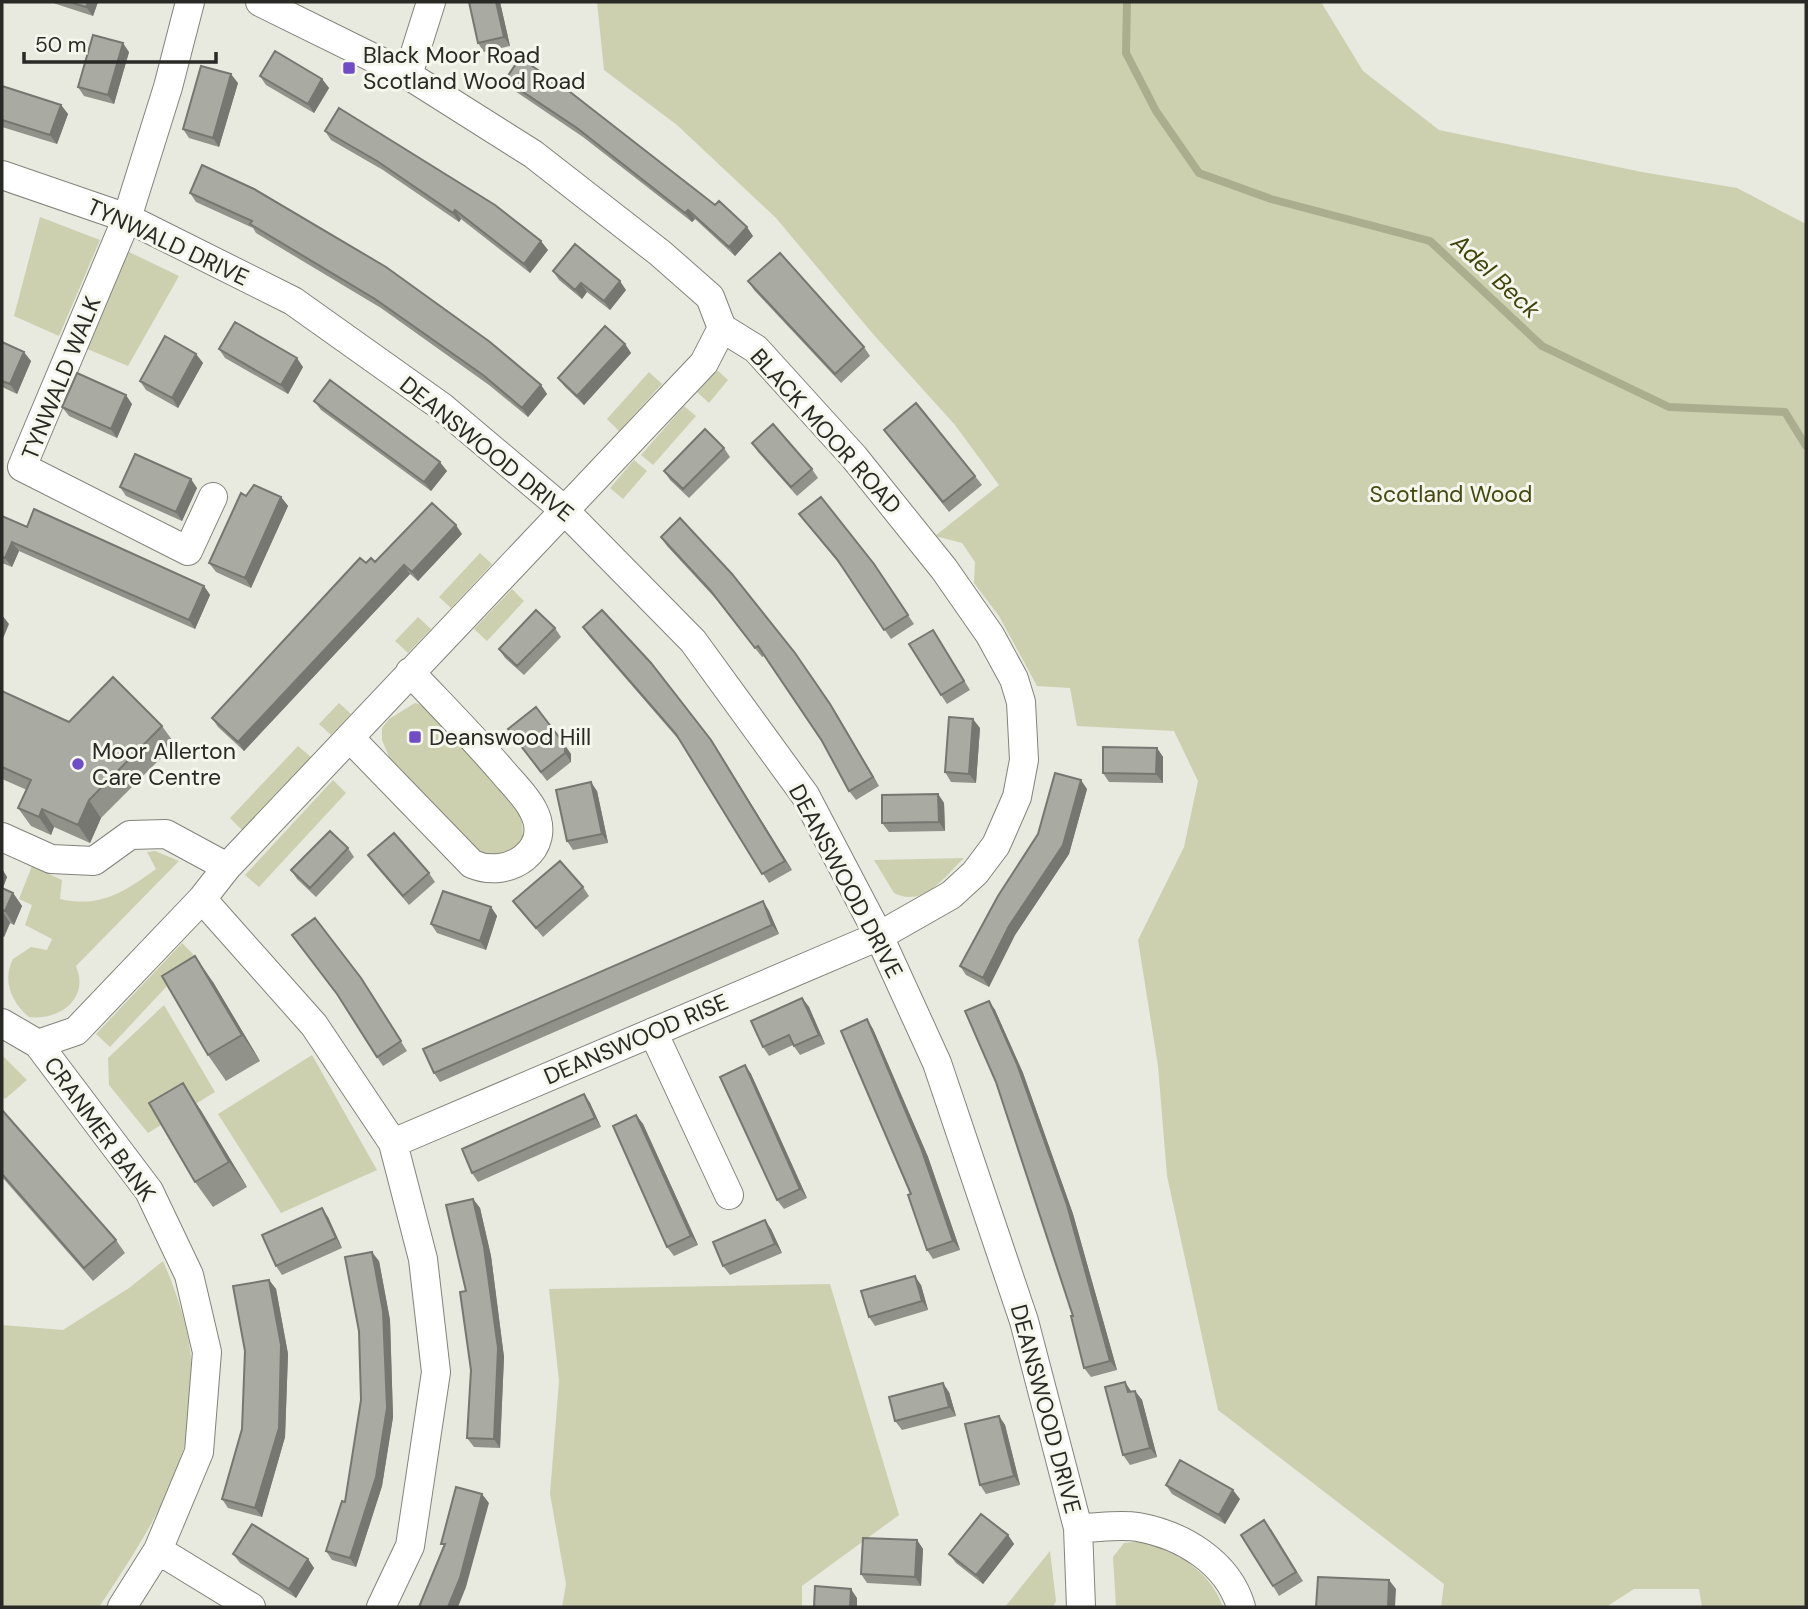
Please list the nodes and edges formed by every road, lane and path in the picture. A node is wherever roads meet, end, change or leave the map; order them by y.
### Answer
1 (190, 2) edge
2 (260, 2) edge
3 (431, 2) edge
4 (408, 75) junction
5 (2, 175) edge
6 (127, 218) junction
7 (293, 301) joint
8 (722, 328) junction
9 (213, 496) dead end
10 (563, 509) junction
11 (410, 671) junction
12 (350, 738) junction
13 (2, 837) edge
14 (227, 867) junction
15 (202, 899) junction
16 (879, 936) junction
17 (2, 1023) edge
18 (653, 1032) junction
19 (38, 1044) junction
20 (393, 1143) junction
21 (729, 1195) dead end
22 (1078, 1528) junction
23 (158, 1550) junction
24 (122, 1607) edge
25 (251, 1607) edge
26 (381, 1607) edge
27 (1081, 1607) edge
28 (1241, 1607) edge

1 - 6 street
2 - 4 street
3 - 4 street
4 - 8 street
5 - 6 street, TYNWALD DRIVE
6 - 7 street, TYNWALD DRIVE
6 - 9 street, TYNWALD WALK
7 - 10 street, DEANSWOOD DRIVE
8 - 10 street
8 - 16 street, BLACK MOOR ROAD
10 - 11 street
10 - 16 street, DEANSWOOD DRIVE
11 - 12 street
11 - 12 street
12 - 14 street
13 - 14 street
14 - 15 street
15 - 19 street
15 - 20 street
16 - 18 street, DEANSWOOD RISE
16 - 22 street, DEANSWOOD DRIVE
17 - 19 street, CRANMER BANK
18 - 20 street, DEANSWOOD RISE
18 - 21 street
19 - 23 street, CRANMER BANK
20 - 26 street
22 - 27 street, DEANSWOOD DRIVE
22 - 28 street
23 - 24 street, CRANMER BANK
23 - 25 street

